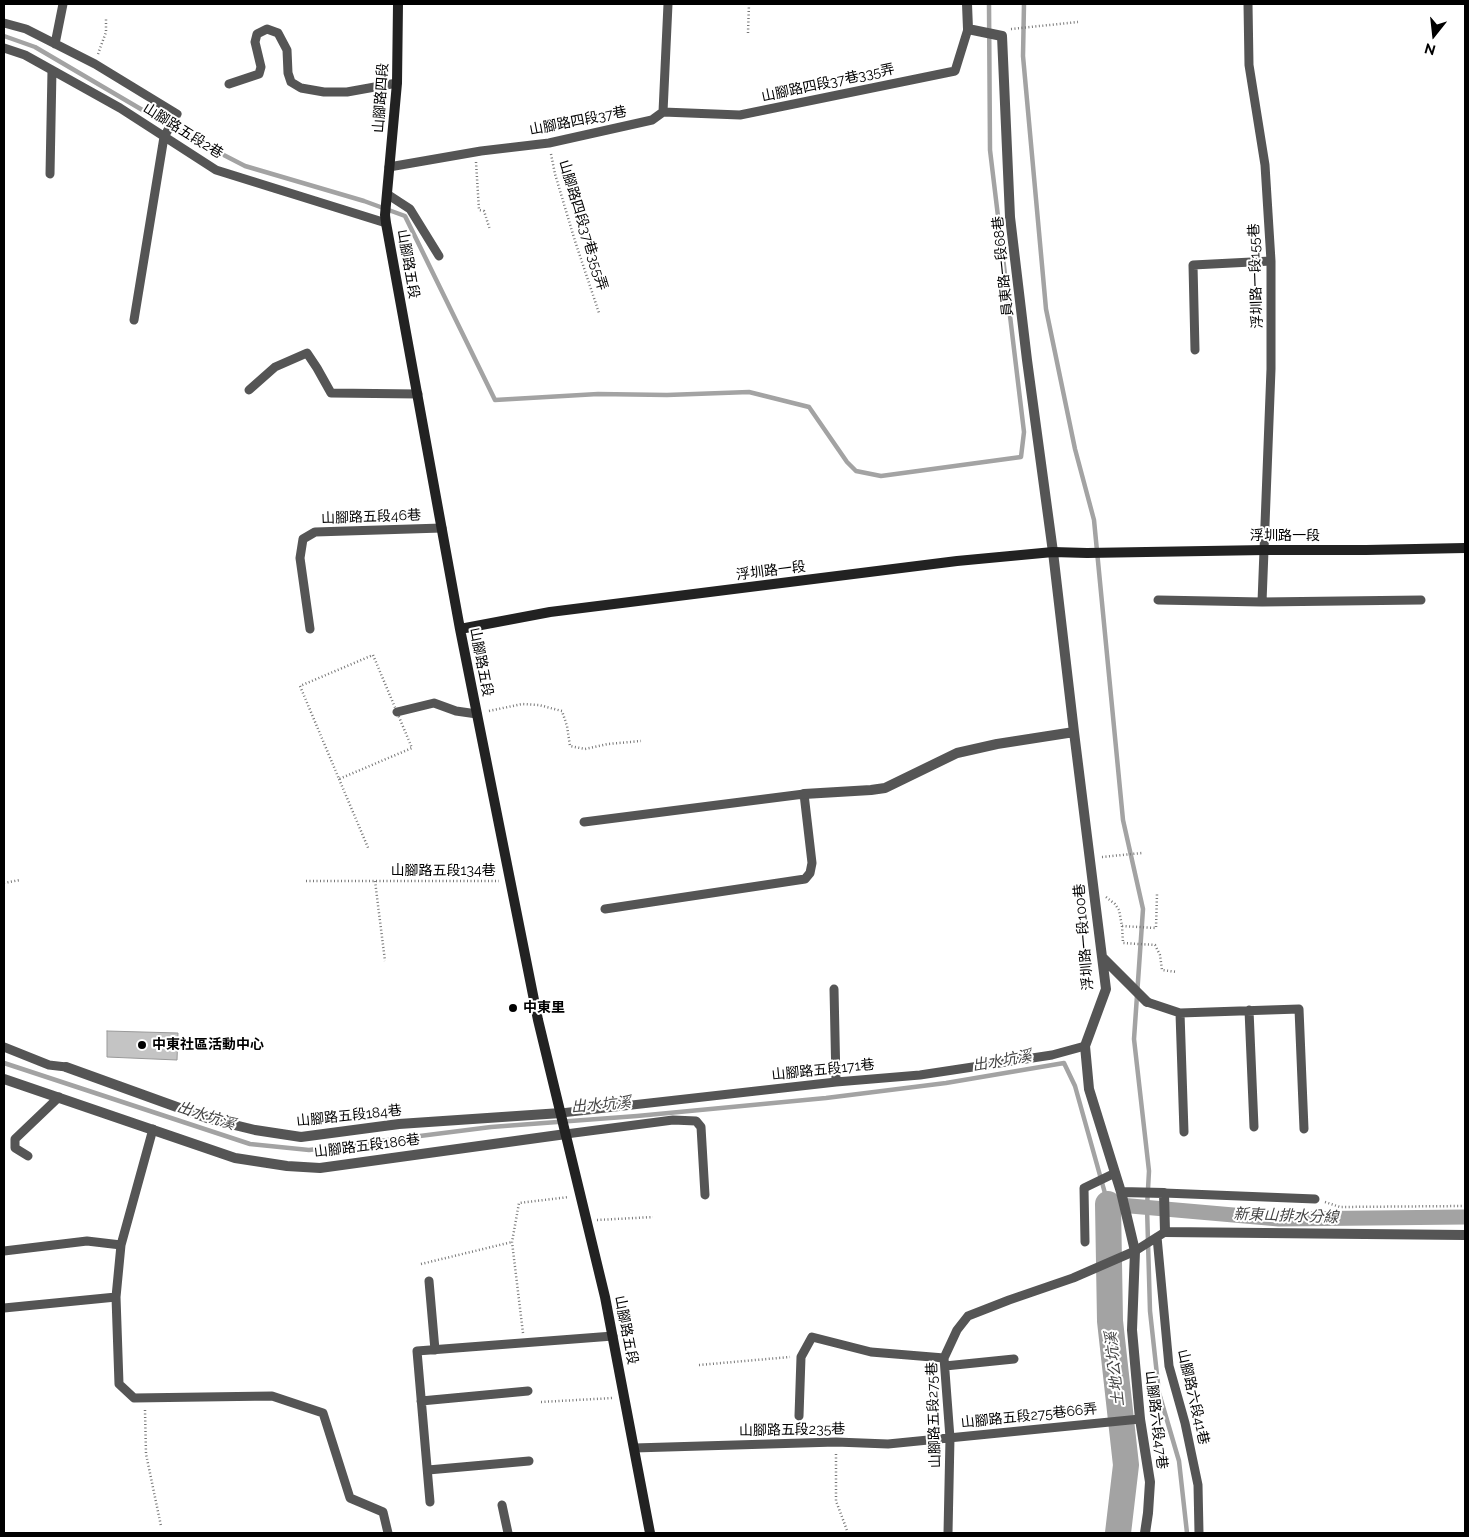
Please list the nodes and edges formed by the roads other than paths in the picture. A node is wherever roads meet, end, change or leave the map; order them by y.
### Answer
1 (63, 4) edge
2 (398, 4) edge
3 (668, 4) edge
4 (967, 4) edge
5 (1248, 4) edge
6 (4, 23) edge
7 (968, 29) junction
8 (55, 44) junction
9 (4, 48) edge
10 (52, 70) junction
11 (396, 83) junction
12 (229, 84) dead end
13 (663, 112) junction
14 (164, 137) junction
15 (389, 167) junction
16 (50, 174) dead end
17 (387, 194) junction
18 (386, 219) junction
19 (440, 256) dead end
20 (1271, 261) junction
21 (134, 320) dead end
22 (1195, 350) dead end
23 (249, 390) dead end
24 (418, 394) junction
25 (442, 528) junction
26 (1465, 548) edge
27 (1265, 550) junction
28 (1053, 552) junction
29 (1158, 600) dead end
30 (1421, 600) dead end
31 (1262, 602) junction
32 (310, 629) dead end
33 (460, 629) junction
34 (397, 712) road end
35 (477, 714) junction
36 (1074, 732) junction
37 (804, 794) junction
38 (584, 822) dead end
39 (605, 909) dead end
40 (1102, 958) junction
41 (834, 989) dead end
42 (1148, 1002) joint
43 (1249, 1010) junction
44 (1180, 1013) junction
45 (1085, 1046) junction
46 (4, 1047) edge
47 (66, 1067) joint
48 (4, 1079) edge
49 (836, 1082) junction
50 (59, 1097) junction
51 (561, 1112) junction
52 (1254, 1127) dead end
53 (1304, 1129) dead end
54 (153, 1130) junction
55 (1184, 1132) dead end
56 (566, 1134) junction
57 (28, 1156) dead end
58 (1115, 1173) junction
59 (1121, 1192) junction
60 (1164, 1193) junction
61 (705, 1195) dead end
62 (1315, 1199) road end
63 (1161, 1234) junction
64 (1465, 1235) edge
65 (1085, 1242) dead end
66 (122, 1244) junction
67 (4, 1251) edge
68 (1135, 1251) junction
69 (429, 1281) dead end
70 (116, 1297) junction
71 (4, 1308) edge
72 (613, 1336) junction
73 (435, 1350) junction
74 (1014, 1359) dead end
75 (945, 1362) junction
76 (528, 1391) dead end
77 (421, 1401) junction
78 (800, 1416) dead end
79 (1140, 1419) junction
80 (950, 1438) junction
81 (634, 1448) junction
82 (529, 1461) dead end
83 (428, 1470) junction
84 (430, 1502) dead end
85 (502, 1505) dead end
86 (388, 1533) edge
87 (508, 1533) edge
88 (650, 1533) edge
89 (948, 1533) edge
90 (1144, 1533) edge
91 (1199, 1533) edge

1 - 8 lane
2 - 11 main road, 山腳路四段
3 - 13 lane
4 - 7 street
5 - 20 lane, 浮圳路一段155巷
6 - 8 lane
7 - 13 lane, 山腳路四段37巷335弄
7 - 28 street, 員東路一段68巷
8 - 14 lane
9 - 10 lane, 山腳路五段2巷
10 - 14 lane, 山腳路五段2巷
10 - 16 lane
11 - 12 lane
11 - 15 main road, 山腳路四段
13 - 15 lane, 山腳路四段37巷
14 - 18 lane, 山腳路五段2巷
14 - 21 lane
15 - 17 main road, 山腳路四段
17 - 18 main road, 山腳路五段
17 - 19 lane
18 - 24 main road, 山腳路五段
20 - 22 lane
20 - 27 lane, 浮圳路一段155巷
23 - 24 lane
24 - 25 main road, 山腳路五段
25 - 32 lane, 山腳路五段46巷
25 - 33 main road, 山腳路五段
26 - 27 main road, 浮圳路一段
27 - 28 main road, 浮圳路一段
27 - 31 lane, 浮圳路一段155巷
28 - 33 main road, 浮圳路一段
28 - 36 street, 浮圳路一段100巷
29 - 31 lane
30 - 31 lane
33 - 35 main road, 山腳路五段
34 - 35 lane
35 - 51 main road, 山腳路五段
36 - 37 street
36 - 40 street, 浮圳路一段100巷
37 - 38 lane
37 - 39 lane
40 - 42 street
40 - 45 street, 浮圳路一段100巷
41 - 49 lane
42 - 44 lane
43 - 44 lane
43 - 52 lane
43 - 53 lane
44 - 55 lane
45 - 49 lane, 山腳路五段171巷
45 - 58 street, 浮圳路一段100巷
46 - 47 lane, 山腳路五段184巷
47 - 51 street, 山腳路五段184巷
48 - 50 street, 山腳路五段186巷
49 - 51 lane, 山腳路五段171巷
50 - 54 street, 山腳路五段186巷
50 - 57 lane
51 - 56 main road, 山腳路五段
54 - 56 street, 山腳路五段186巷
54 - 66 lane
56 - 61 lane
56 - 72 main road, 山腳路五段
58 - 59 street, 浮圳路一段100巷
58 - 65 lane
59 - 60 street
59 - 68 street, 山腳路六段47巷
60 - 62 lane
60 - 63 street
63 - 64 street
63 - 68 lane
63 - 91 lane, 山腳路六段41巷
66 - 67 lane
66 - 70 lane
68 - 75 lane, 山腳路五段275巷
68 - 79 street, 山腳路六段47巷
69 - 73 lane
70 - 71 lane
70 - 86 lane
72 - 73 lane
72 - 81 main road, 山腳路五段
73 - 77 lane
74 - 75 lane
75 - 78 lane
75 - 80 lane, 山腳路五段275巷
76 - 77 lane
77 - 83 lane
79 - 80 lane, 山腳路五段275巷66弄
79 - 90 street, 山腳路六段47巷
80 - 81 lane, 山腳路五段235巷
80 - 89 lane, 山腳路五段275巷
81 - 88 main road, 山腳路五段
82 - 83 lane
83 - 84 lane
85 - 87 lane

